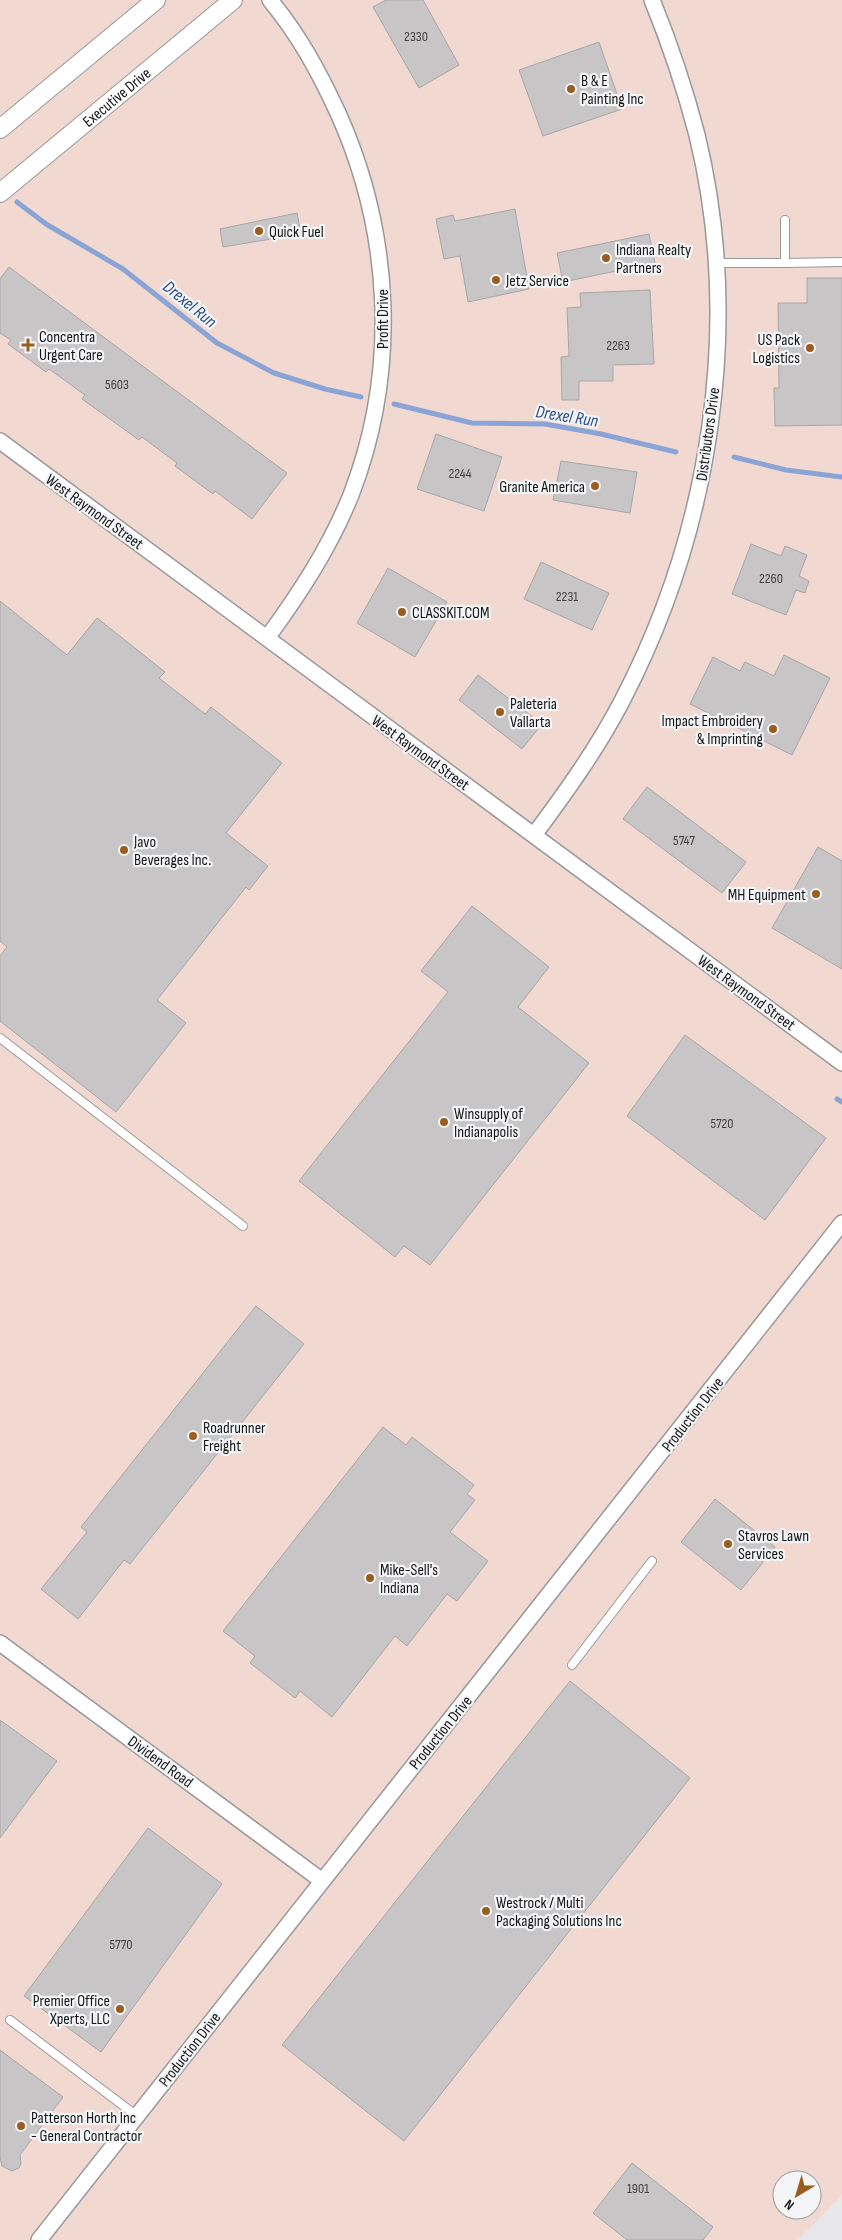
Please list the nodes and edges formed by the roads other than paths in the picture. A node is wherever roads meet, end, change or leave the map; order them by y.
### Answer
1 (156, 0) edge
2 (233, 0) edge
3 (270, 0) edge
4 (652, 0) edge
5 (0, 129) edge
6 (0, 193) edge
7 (785, 220) dead end
8 (785, 262) junction
9 (842, 262) edge
10 (715, 263) junction
11 (0, 441) edge
12 (267, 638) junction
13 (534, 835) junction
14 (0, 1038) edge
15 (842, 1063) edge
16 (842, 1223) edge
17 (243, 1226) dead end
18 (652, 1562) dead end
19 (0, 1643) edge
20 (572, 1665) dead end
21 (321, 1880) junction
22 (10, 2020) dead end
23 (136, 2116) junction
24 (39, 2240) edge

1 - 5 street
2 - 6 street, Executive Drive
3 - 12 street, Profit Drive
4 - 10 street, Distributors Drive
7 - 8 lane
8 - 9 lane
8 - 10 lane
10 - 13 street, Distributors Drive
11 - 12 street, West Raymond Street
12 - 13 street, West Raymond Street
13 - 15 street, West Raymond Street
14 - 17 lane
16 - 21 street, Production Drive
18 - 20 lane
19 - 21 street, Dividend Road
21 - 23 street, Production Drive
22 - 23 lane
23 - 24 street, Production Drive

